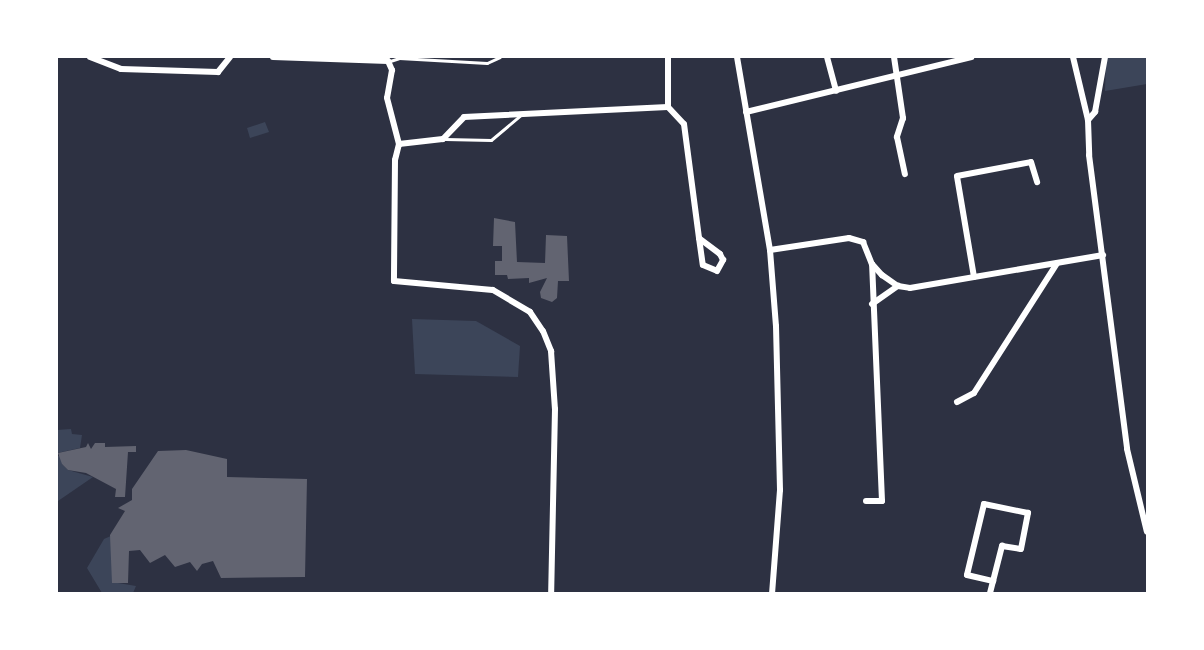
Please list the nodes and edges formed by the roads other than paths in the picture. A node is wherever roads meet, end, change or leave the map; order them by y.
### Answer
1 (90, 57) edge
2 (230, 57) edge
3 (273, 57) edge
4 (500, 57) edge
5 (668, 57) edge
6 (737, 57) edge
7 (827, 57) edge
8 (894, 57) edge
9 (971, 57) edge
10 (1073, 57) edge
11 (1105, 57) edge
12 (957, 59) edge
13 (388, 61) junction
14 (897, 75) junction
15 (836, 91) junction
16 (668, 107) junction
17 (746, 112) junction
18 (521, 115) junction
19 (1088, 120) junction
20 (443, 139) junction
21 (399, 144) junction
22 (905, 174) dead end
23 (1037, 182) dead end
24 (699, 238) junction
25 (770, 250) junction
26 (1103, 255) junction
27 (1057, 263) junction
28 (872, 264) junction
29 (974, 277) junction
30 (898, 286) junction
31 (872, 304) junction
32 (957, 402) dead end
33 (866, 501) dead end
34 (1147, 532) edge
35 (993, 581) junction
36 (551, 593) edge
37 (772, 593) edge
38 (990, 593) edge

1 - 2 street
3 - 13 street
4 - 13 lane
5 - 16 street
6 - 17 street
7 - 15 street
8 - 14 street
9 - 12 street
10 - 19 street
11 - 19 street
12 - 14 street
13 - 21 street
14 - 15 street
14 - 22 street
15 - 17 street
16 - 18 street
16 - 24 street
17 - 25 street
18 - 20 lane
18 - 20 street
19 - 26 street
20 - 21 street
21 - 36 street
23 - 29 street
24 - 24 street
25 - 28 street
25 - 37 street
26 - 27 street
26 - 34 street
27 - 29 street
27 - 32 street
28 - 30 street
28 - 31 street
29 - 30 street
30 - 31 street
31 - 33 street
35 - 35 street
35 - 38 street

